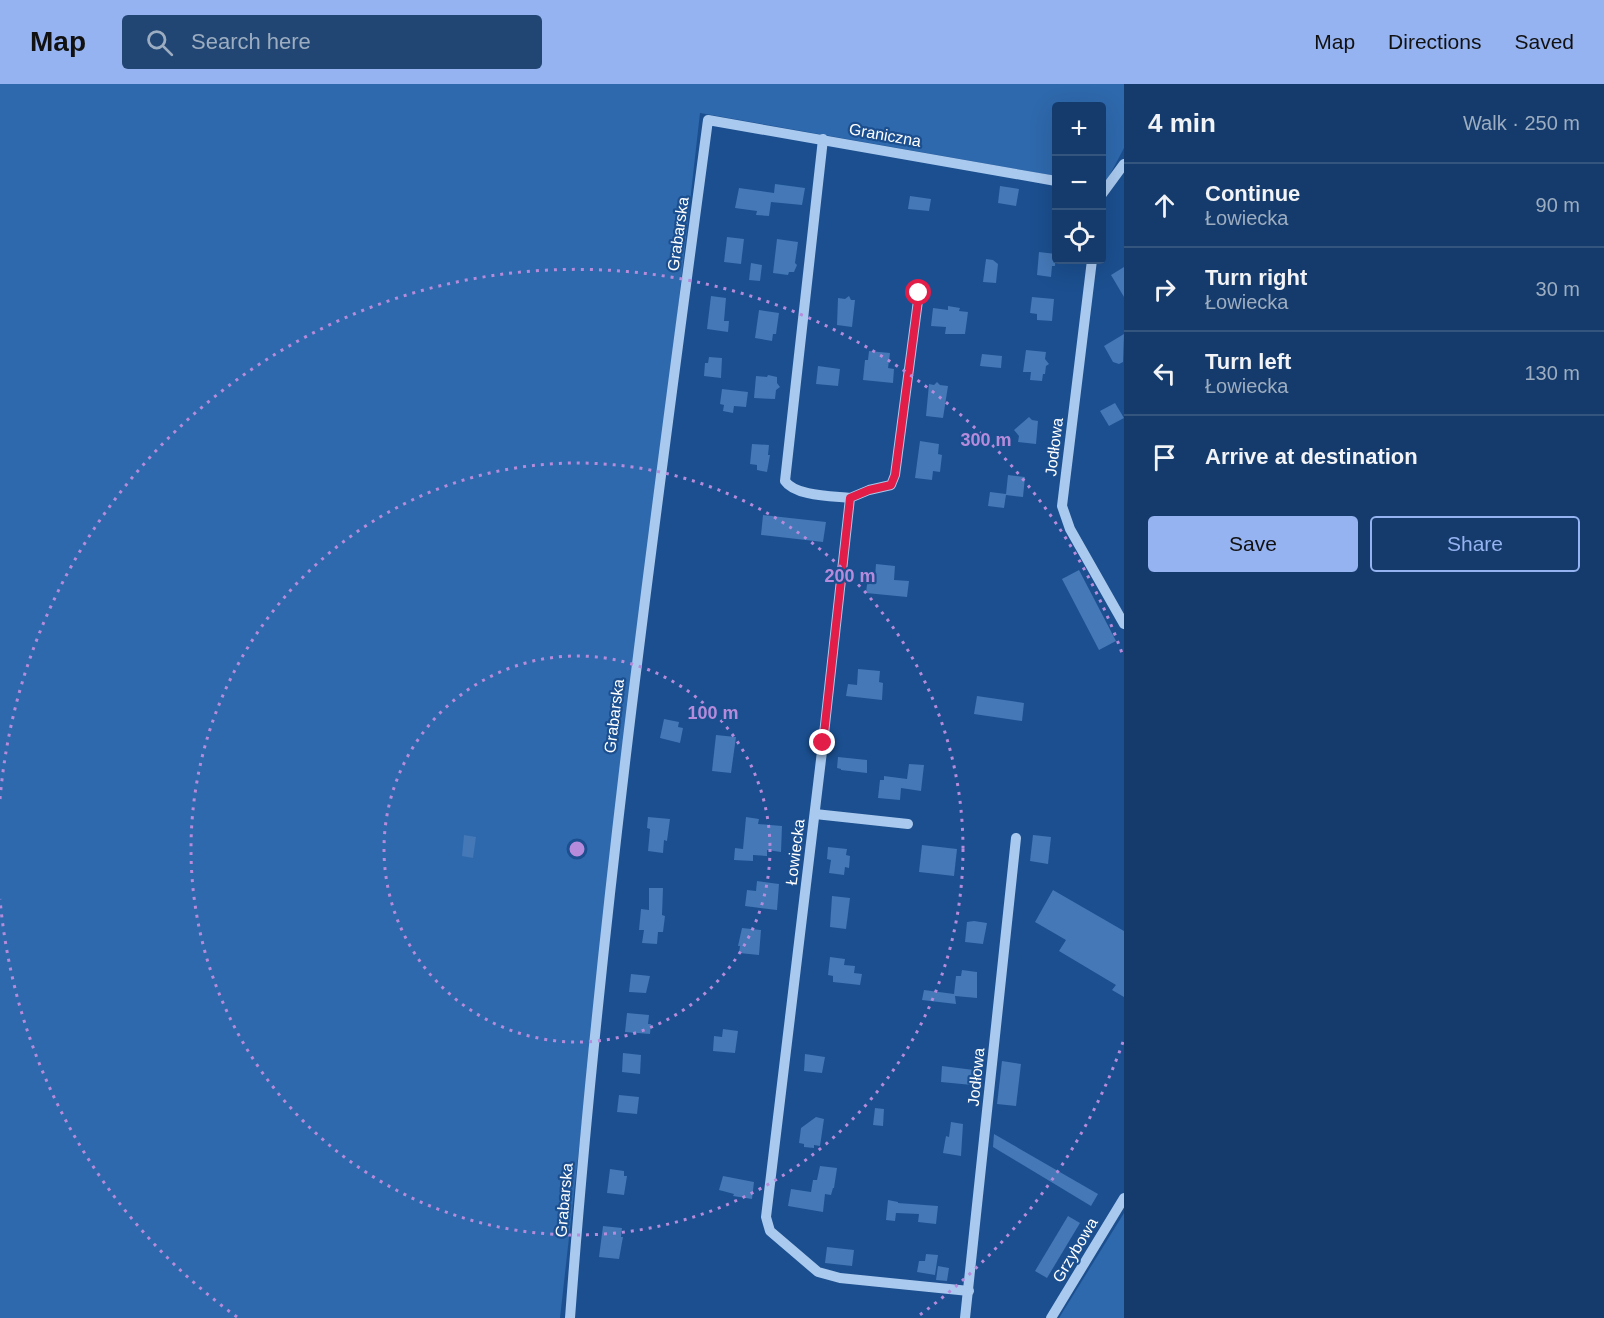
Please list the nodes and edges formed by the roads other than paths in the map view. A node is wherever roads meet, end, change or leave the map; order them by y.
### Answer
1 (708, 120) joint
2 (823, 139) junction
3 (1124, 164) edge
4 (1052, 180) edge
5 (1106, 187) edge
6 (1092, 264) edge
7 (919, 293) dead end
8 (850, 498) junction
9 (1124, 624) edge
10 (815, 814) junction
11 (908, 824) dead end
12 (1016, 838) dead end
13 (1124, 1198) edge
14 (969, 1291) junction
15 (570, 1318) edge
16 (965, 1318) edge
17 (1051, 1318) edge

1 - 2 street, Graniczna
1 - 15 street, Grabarska
2 - 4 street, Graniczna
2 - 8 street
3 - 5 street
6 - 9 street, Jodłowa
7 - 8 street
8 - 10 street, Łowiecka
10 - 11 street
10 - 14 street, Łowiecka
12 - 14 street, Jodłowa
13 - 17 street, Grzybowa
14 - 16 street, Jodłowa

